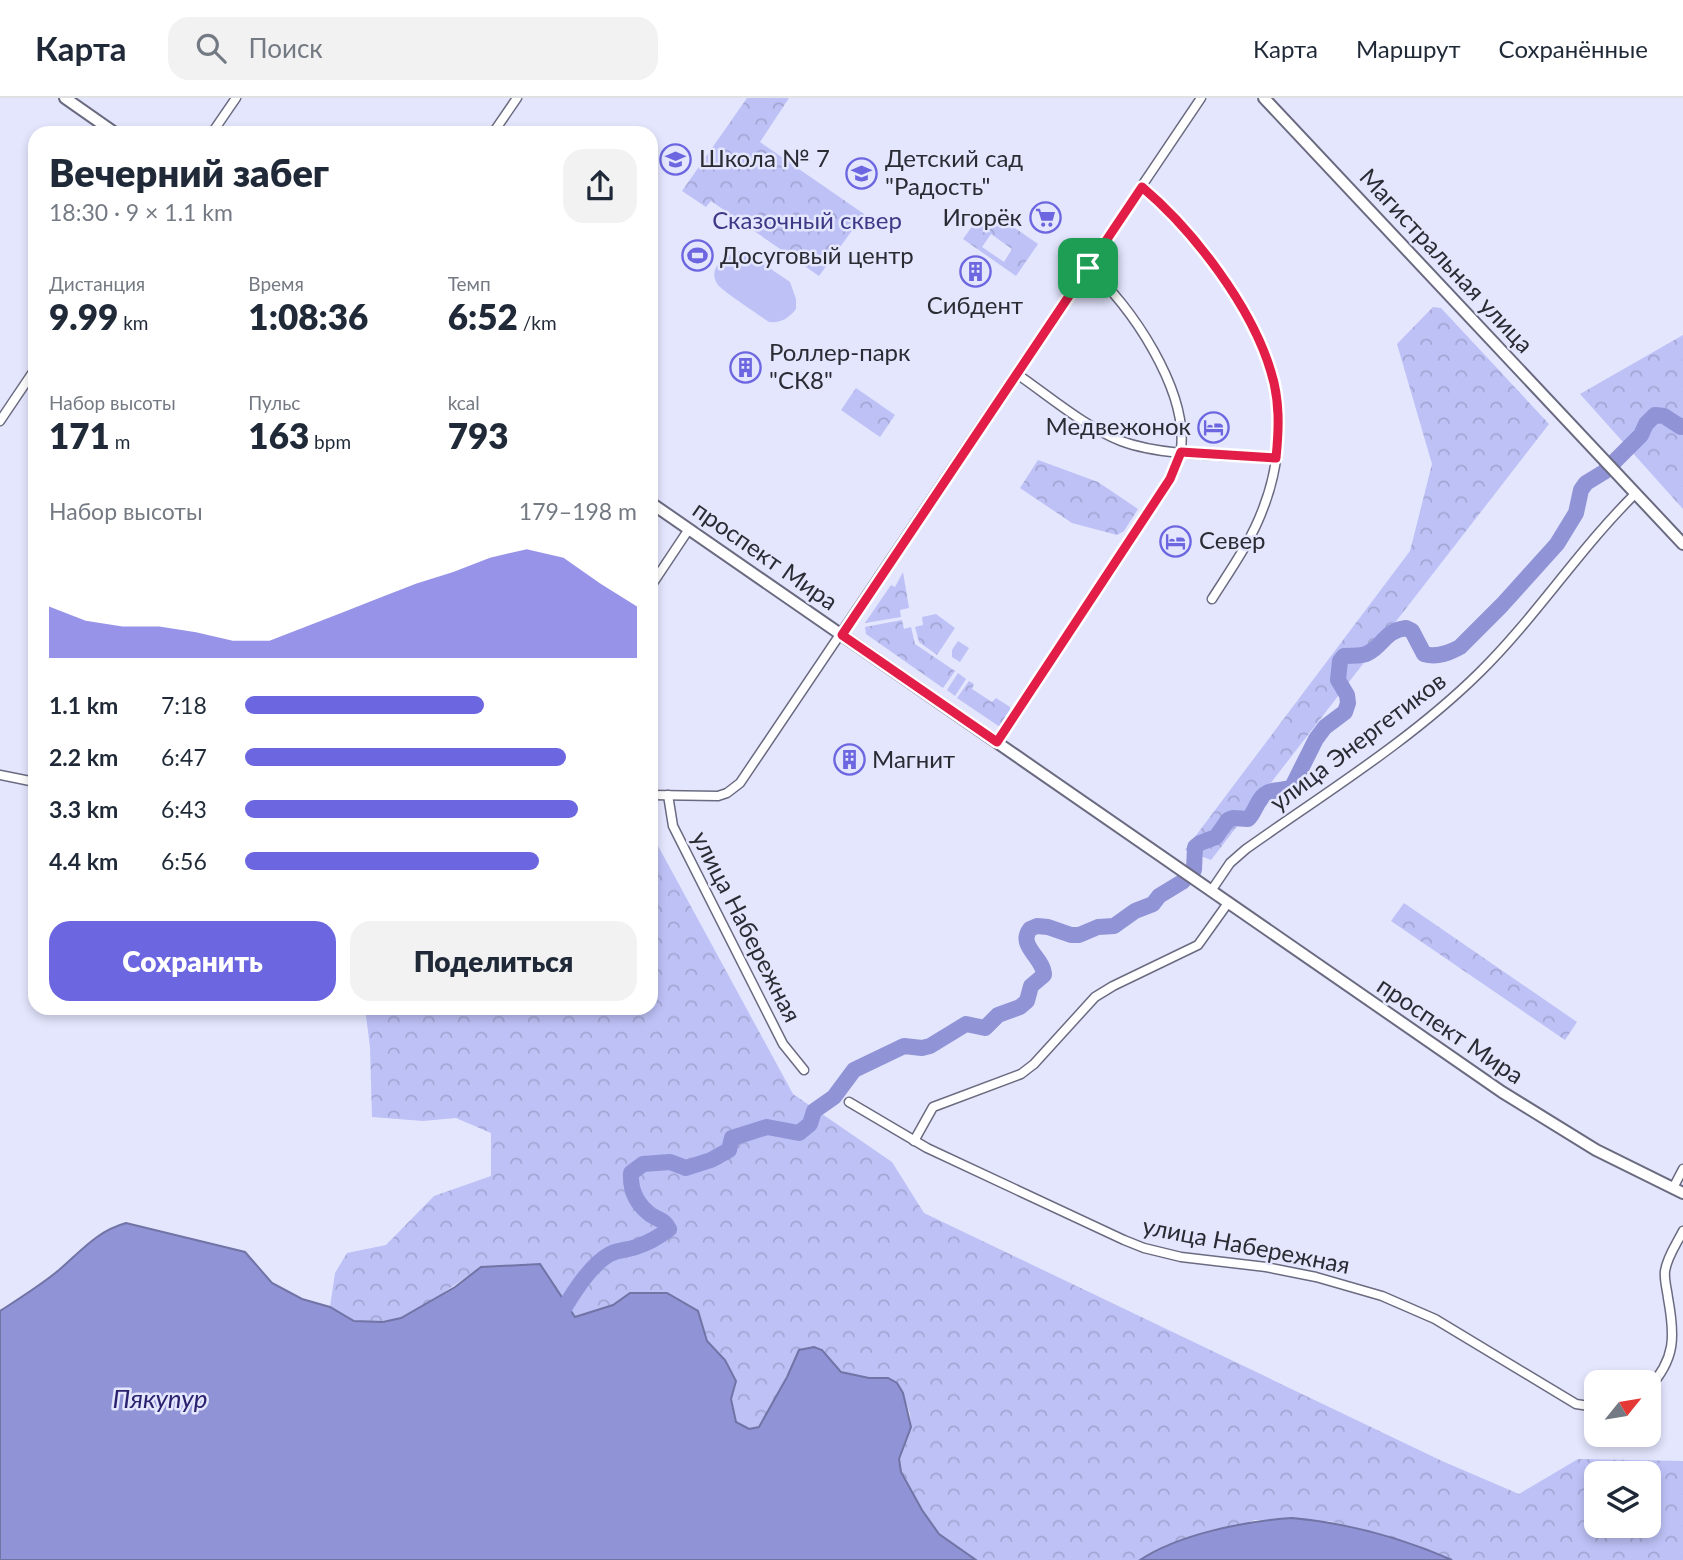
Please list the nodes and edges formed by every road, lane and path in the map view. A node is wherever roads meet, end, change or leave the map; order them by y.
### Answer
1 (65, 98) edge
2 (236, 98) edge
3 (517, 98) edge
4 (1201, 98) edge
5 (1264, 98) edge
6 (105, 126) edge
7 (217, 126) edge
8 (498, 126) edge
9 (1142, 187) junction
10 (1088, 268) junction
11 (1017, 374) junction
12 (28, 379) edge
13 (0, 421) edge
14 (1181, 452) junction
15 (1276, 458) junction
16 (1636, 493) junction
17 (658, 508) edge
18 (689, 529) junction
19 (1683, 544) edge
20 (658, 576) edge
21 (1212, 599) dead end
22 (842, 635) junction
23 (997, 742) junction
24 (0, 775) edge
25 (28, 781) edge
26 (658, 795) edge
27 (668, 795) junction
28 (1208, 889) junction
29 (1228, 903) junction
30 (804, 1070) dead end
31 (849, 1102) dead end
32 (914, 1141) junction
33 (1683, 1169) edge
34 (1678, 1190) edge
35 (1683, 1231) edge
36 (1661, 1373) edge
37 (1584, 1405) edge

1 - 6 main road
2 - 7 street
3 - 8 street
4 - 9 street, улица Набережная
5 - 16 main road, Магистральная улица
9 - 10 street, улица Набережная
9 - 15 street
10 - 11 street, улица Набережная
10 - 14 street
11 - 14 street
11 - 22 street, улица Набережная
12 - 13 street
14 - 15 street
14 - 23 street
15 - 21 street
16 - 19 main road
16 - 28 street, улица Энергетиков
17 - 18 main road, проспект Мира
18 - 20 street
18 - 22 main road, проспект Мира
22 - 23 main road, проспект Мира
22 - 27 street, улица Набережная
23 - 28 main road, проспект Мира
24 - 25 street
26 - 27 street, улица Набережная
27 - 30 street, улица Набережная
28 - 29 main road, проспект Мира
29 - 32 street
29 - 34 main road, проспект Мира
31 - 32 street, улица Набережная
32 - 37 street, улица Набережная
33 - 34 street
35 - 36 street

